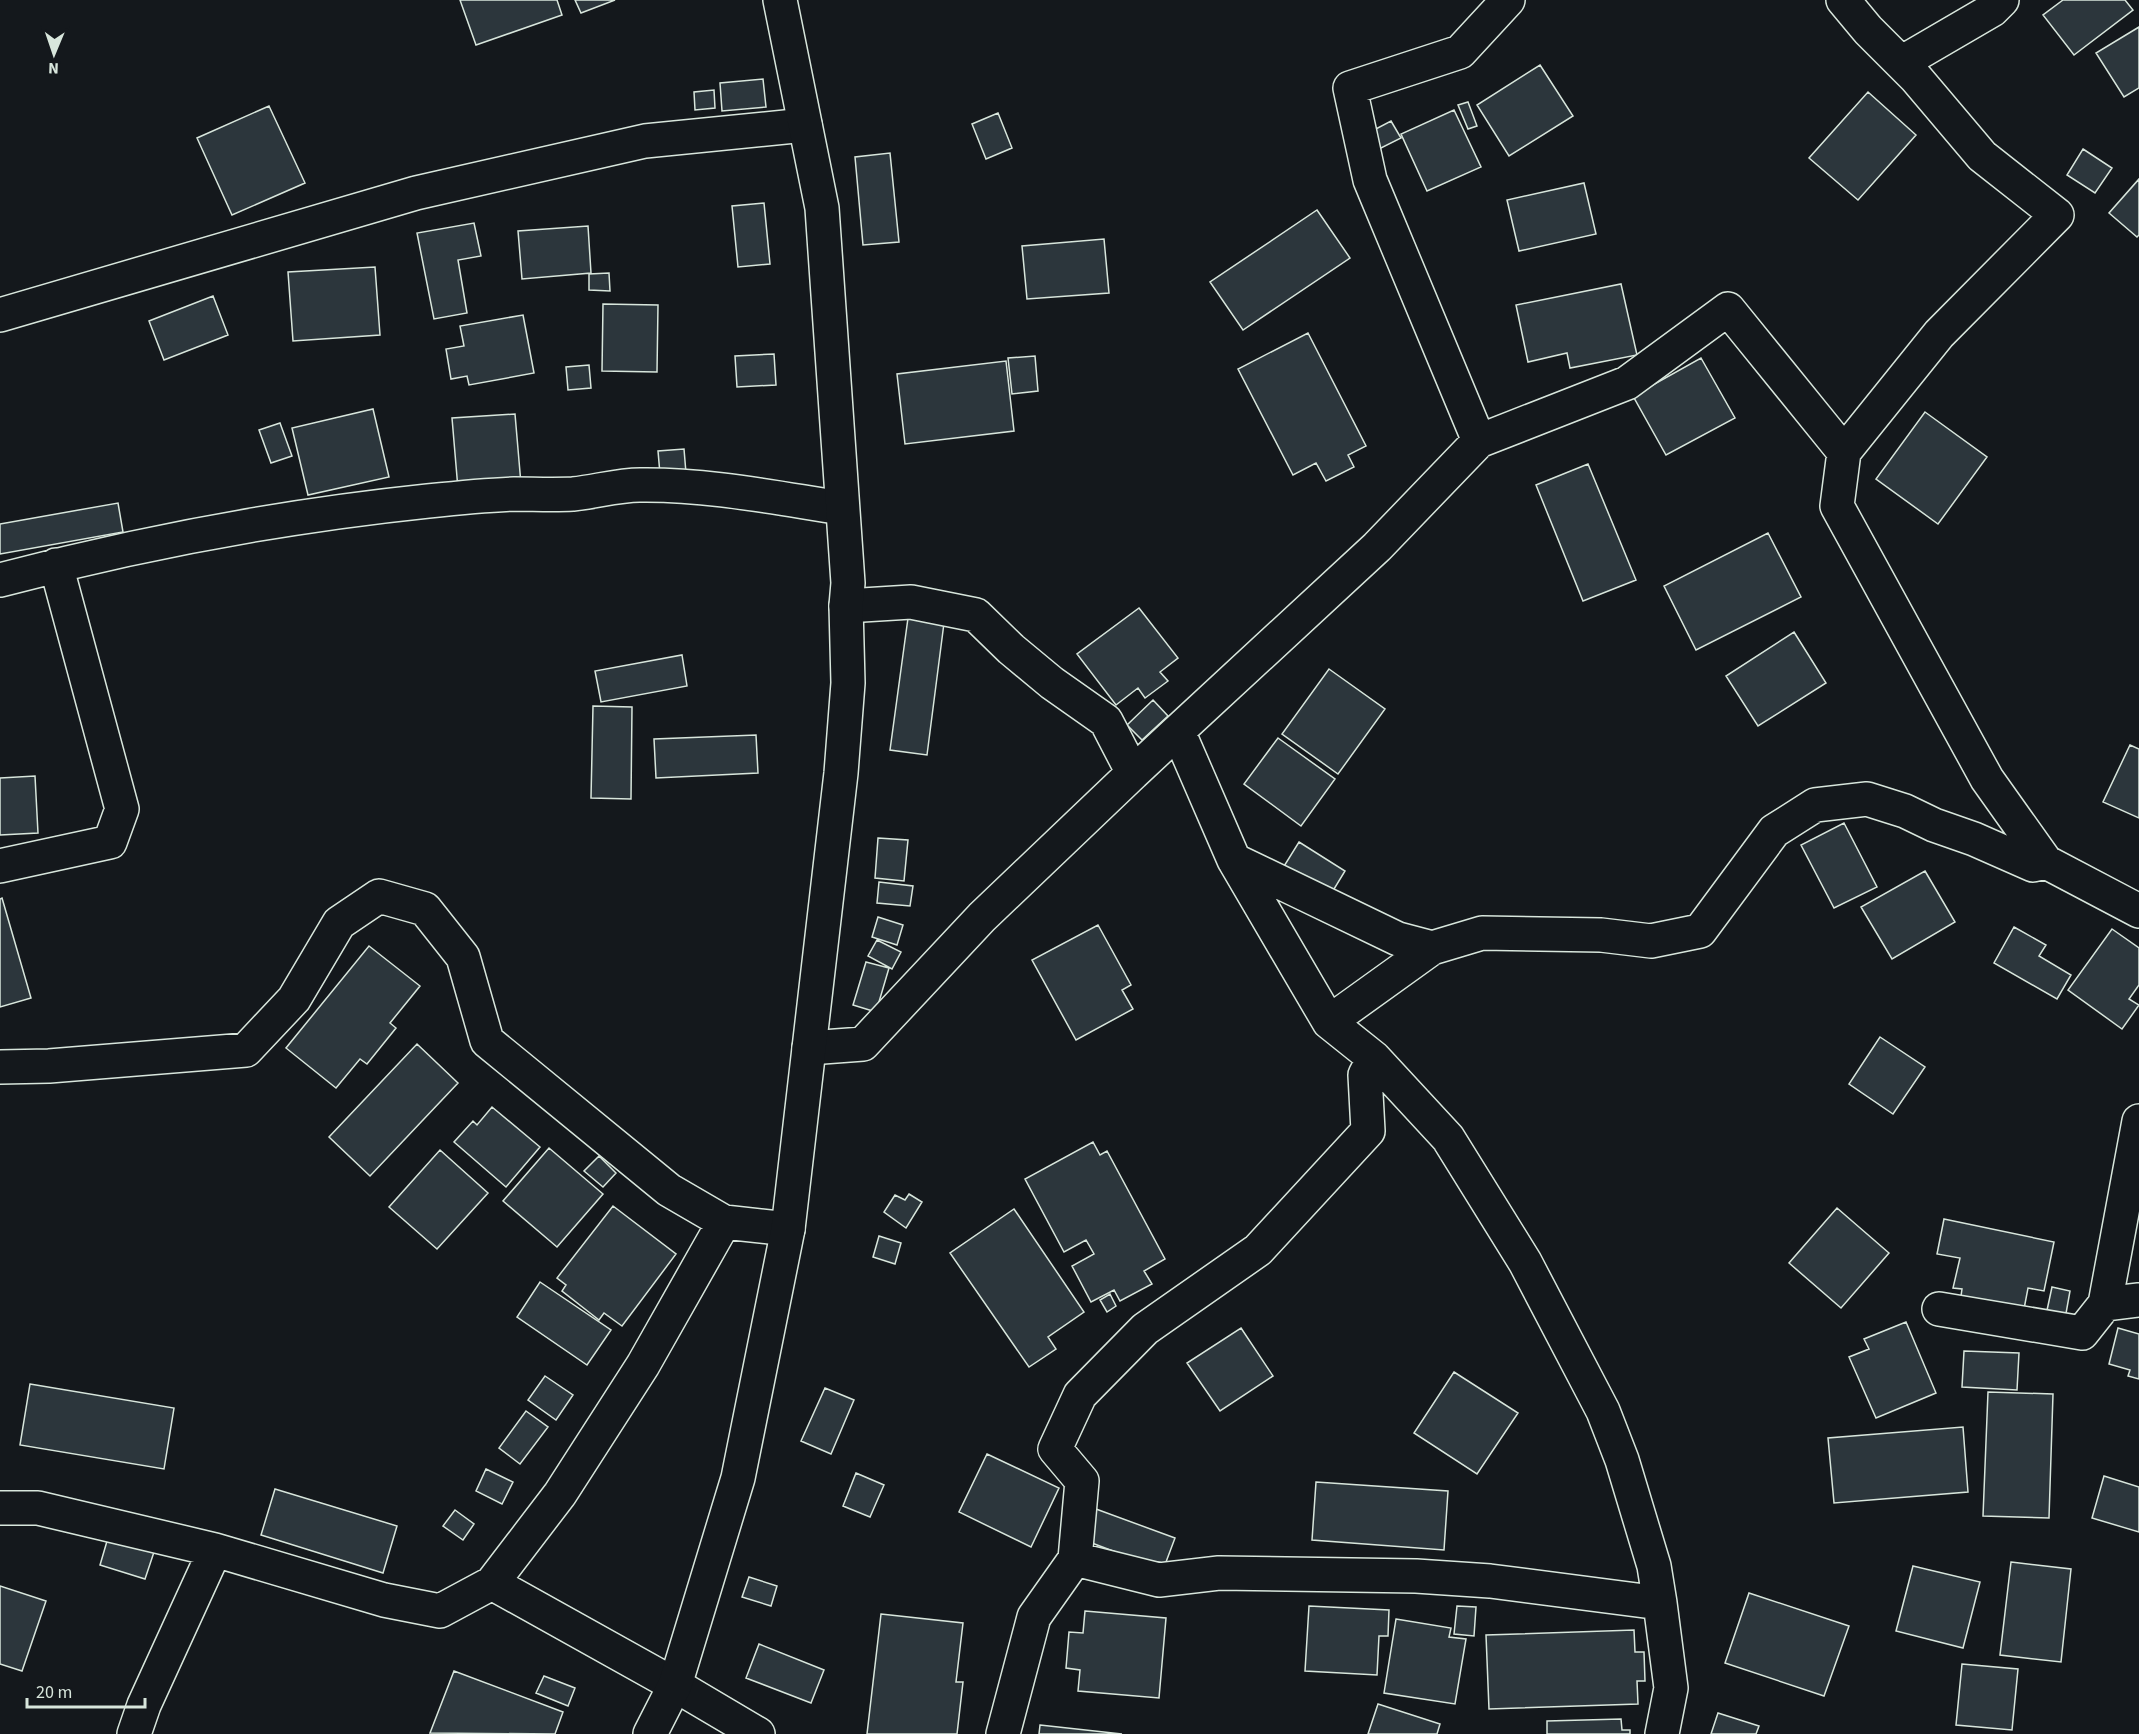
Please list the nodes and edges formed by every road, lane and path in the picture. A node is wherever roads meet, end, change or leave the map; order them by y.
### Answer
1 (780, 0) edge
2 (1508, 0) edge
3 (1843, 0) edge
4 (2002, 0) edge
5 (1901, 63) junction
6 (805, 124) junction
7 (0, 315) edge
8 (1479, 441) junction
9 (1844, 452) junction
10 (843, 508) junction
11 (56, 565) junction
12 (0, 580) edge
13 (846, 606) junction
14 (1178, 731) junction
15 (1133, 773) junction
16 (1234, 860) junction
17 (2046, 862) junction
18 (0, 866) edge
19 (2139, 911) edge
20 (1432, 948) junction
21 (1329, 1022) junction
22 (809, 1048) junction
23 (1374, 1058) junction
24 (0, 1067) edge
25 (2139, 1121) edge
26 (724, 1222) junction
27 (788, 1229) junction
28 (2139, 1300) edge
29 (2105, 1304) junction
30 (1939, 1309) dead end
31 (0, 1508) edge
32 (215, 1550) junction
33 (1075, 1558) junction
34 (492, 1583) junction
35 (1660, 1603) junction
36 (675, 1685) junction
37 (134, 1734) edge
38 (650, 1734) edge
39 (758, 1734) edge
40 (1003, 1734) edge
41 (1662, 1734) edge

1 - 6 street
2 - 8 street
3 - 5 street
4 - 5 street
5 - 9 street
6 - 7 street
6 - 10 street
8 - 9 street
8 - 14 street
9 - 17 street
10 - 11 street
10 - 13 street
11 - 12 street
11 - 18 street
13 - 15 street
13 - 22 street
14 - 15 street
14 - 16 street
15 - 22 street
16 - 20 street
16 - 21 street
17 - 19 street
17 - 20 street
20 - 21 street
21 - 23 street
22 - 27 street
23 - 33 street
23 - 35 street
24 - 26 street
25 - 29 street
26 - 27 street
26 - 34 street
27 - 36 street
28 - 29 street
29 - 30 street
31 - 32 street
32 - 34 street
32 - 37 street
33 - 35 street
33 - 40 street
34 - 36 street
35 - 41 street
36 - 38 street
36 - 39 street

